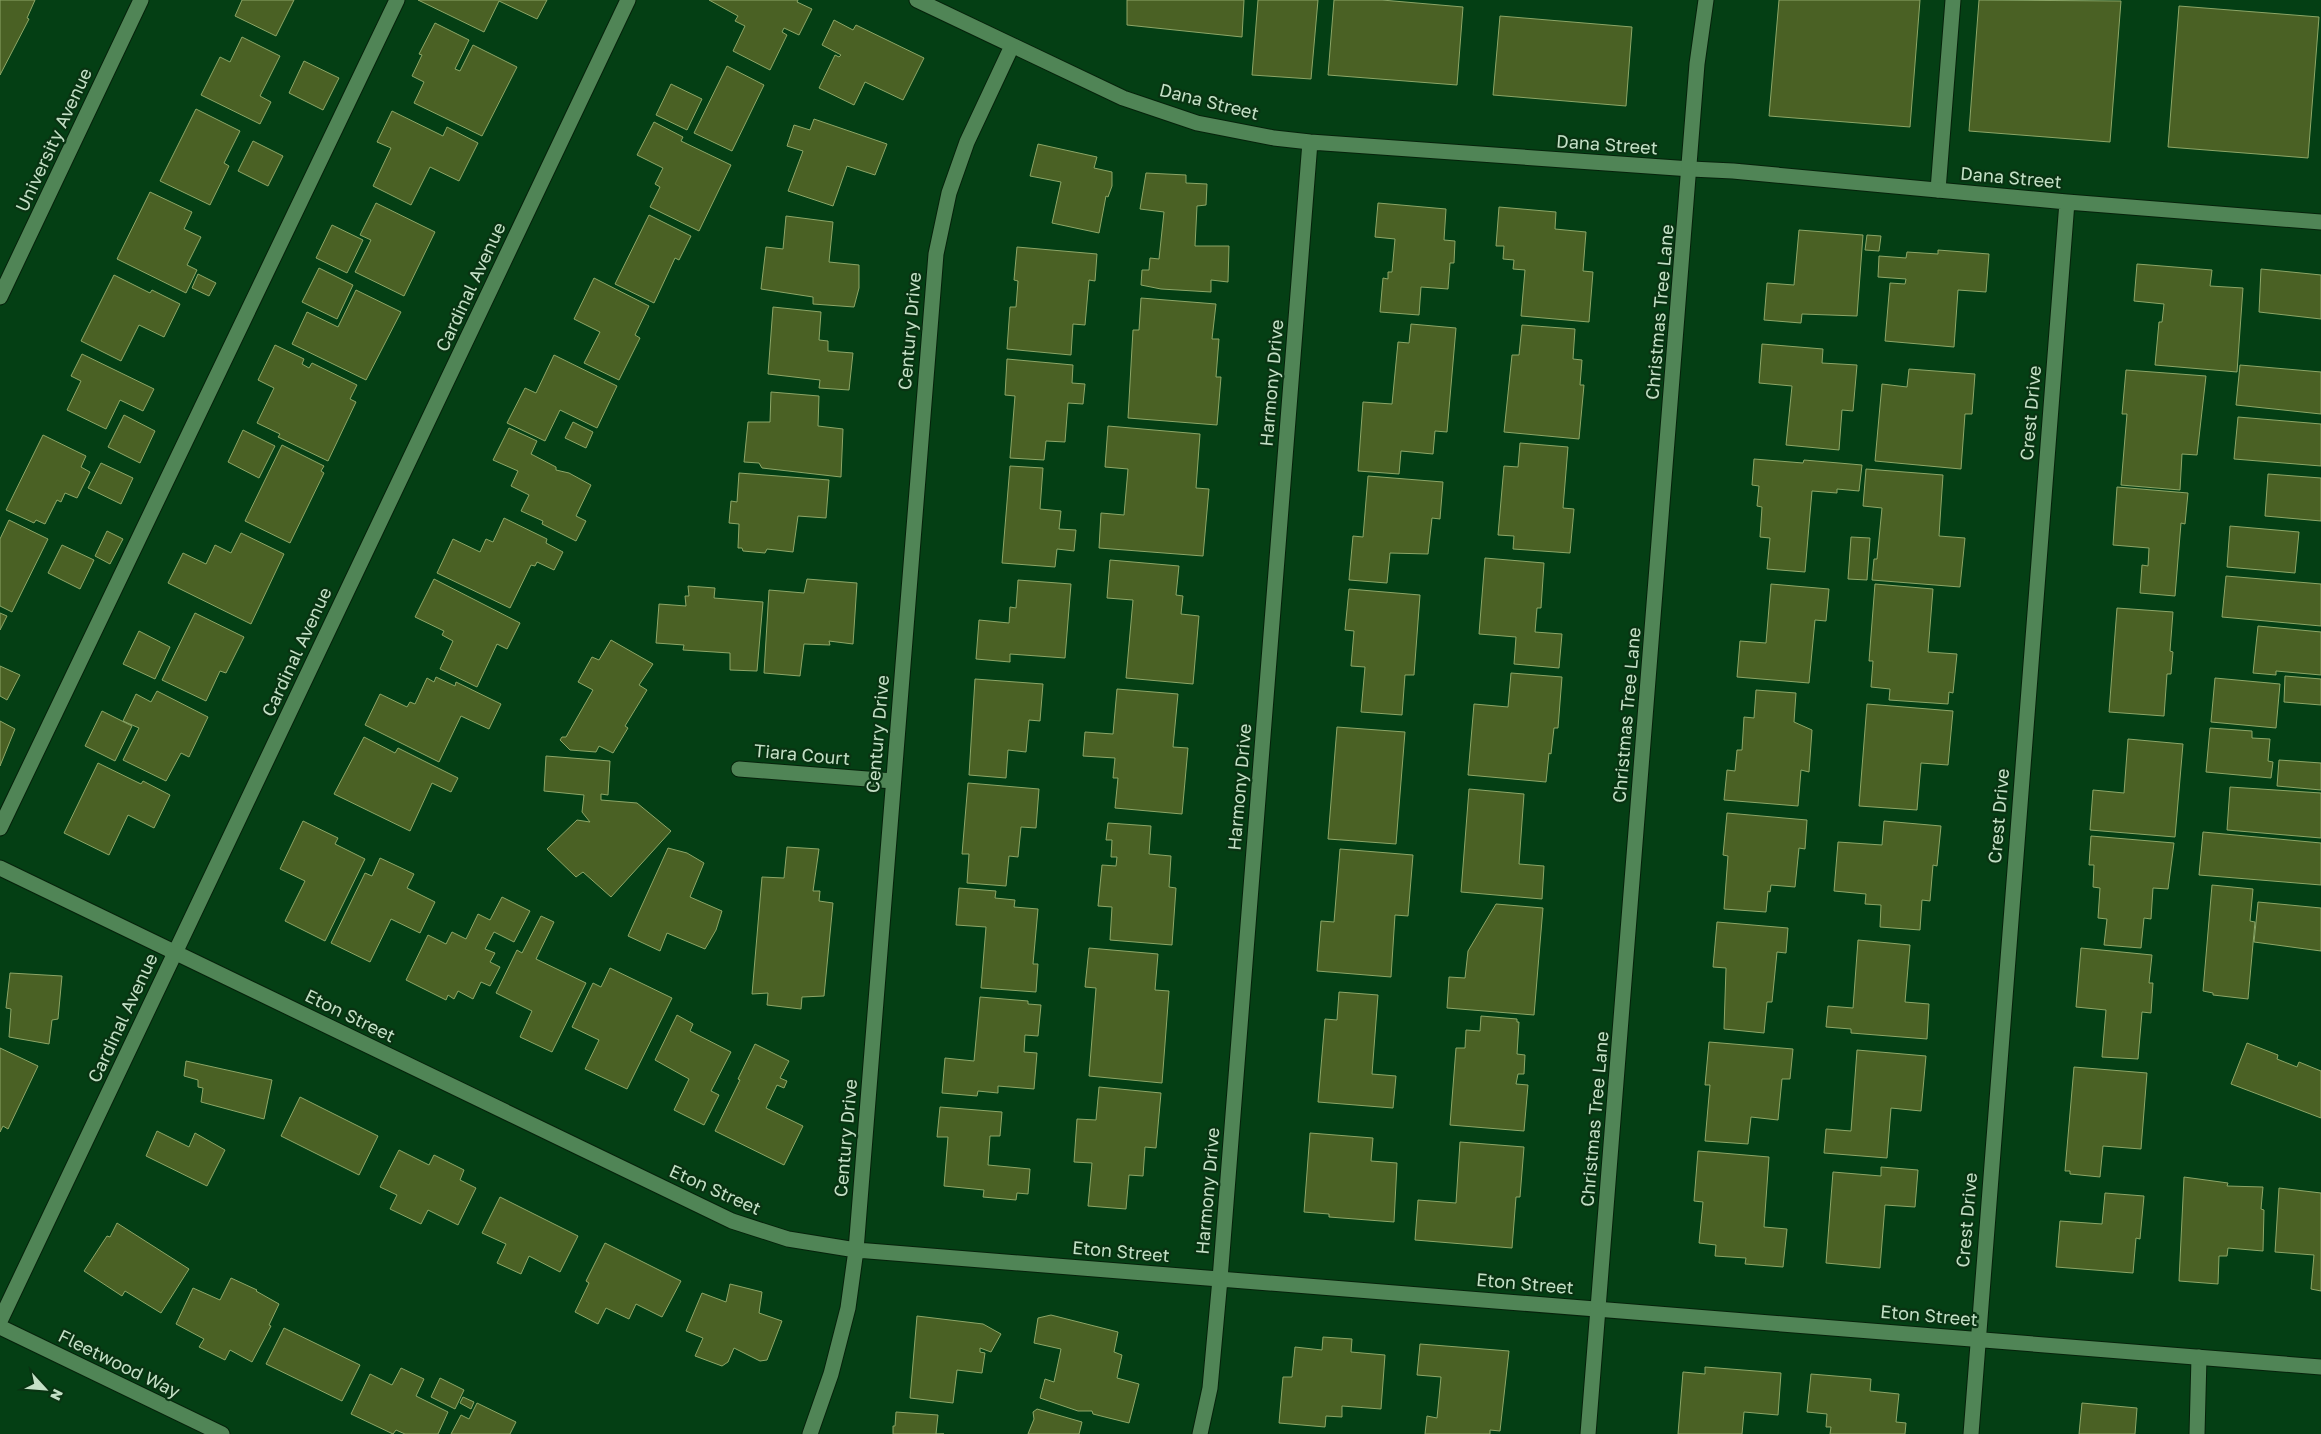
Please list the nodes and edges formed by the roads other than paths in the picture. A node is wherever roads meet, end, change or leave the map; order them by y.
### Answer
1 (141, 0) edge
2 (397, 0) edge
3 (628, 0) edge
4 (917, 0) edge
5 (1706, 0) edge
6 (1953, 0) edge
7 (1012, 46) junction
8 (1310, 142) junction
9 (1690, 170) junction
10 (1938, 190) junction
11 (2067, 202) junction
12 (2321, 222) edge
13 (0, 297) edge
14 (739, 769) dead end
15 (893, 781) junction
16 (0, 828) edge
17 (0, 868) edge
18 (175, 953) junction
19 (856, 1250) junction
20 (1220, 1279) junction
21 (1598, 1309) junction
22 (0, 1321) edge
23 (0, 1327) edge
24 (1976, 1339) junction
25 (2199, 1357) junction
26 (2321, 1367) edge
27 (222, 1434) edge
28 (810, 1434) edge
29 (1200, 1434) edge
30 (1588, 1434) edge
31 (1971, 1434) edge
32 (2197, 1434) edge

1 - 13 street, University Avenue
2 - 16 street
3 - 18 street, Cardinal Avenue
4 - 7 street, Dana Street
5 - 9 street, Christmas Tree Lane
6 - 10 street
7 - 8 street, Dana Street
7 - 15 street, Century Drive
8 - 9 street, Dana Street
8 - 20 street, Harmony Drive
9 - 10 street, Dana Street
9 - 21 street, Christmas Tree Lane
10 - 11 street, Dana Street
11 - 12 street, Dana Street
11 - 24 street, Crest Drive
14 - 15 street, Tiara Court
15 - 19 street, Century Drive
17 - 18 street, Eton Street
18 - 19 street, Eton Street
18 - 22 street, Cardinal Avenue
19 - 20 street, Eton Street
19 - 28 street, Century Drive
20 - 21 street, Eton Street
20 - 29 street, Harmony Drive
21 - 24 street, Eton Street
21 - 30 street, Christmas Tree Lane
23 - 27 street, Fleetwood Way
24 - 25 street, Eton Street
24 - 31 street, Crest Drive
25 - 26 street, Eton Street
25 - 32 street

